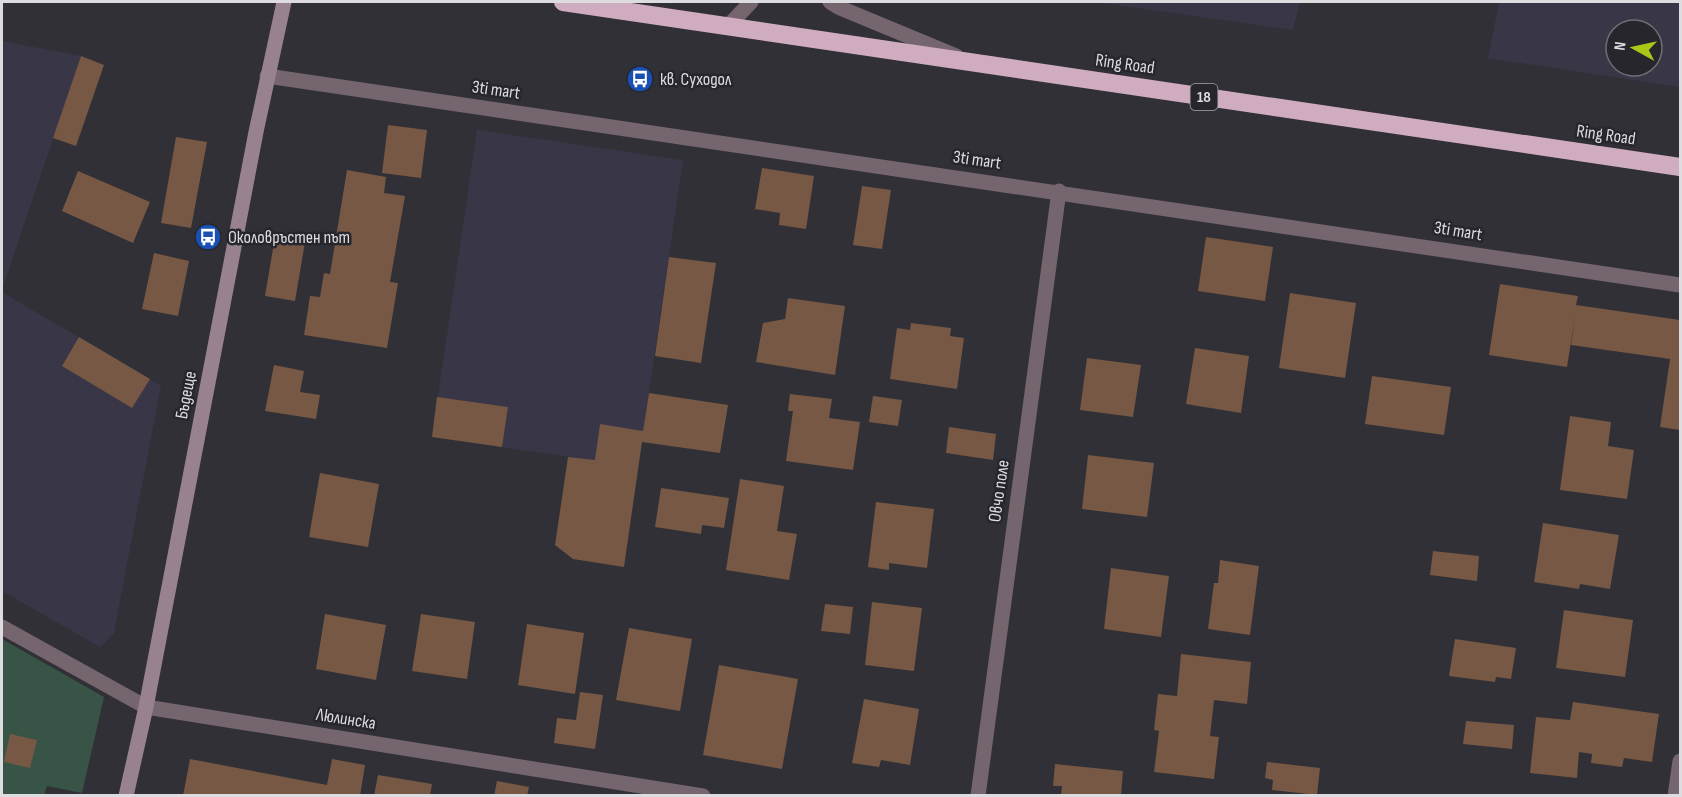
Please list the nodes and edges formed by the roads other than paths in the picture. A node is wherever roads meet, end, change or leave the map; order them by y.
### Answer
1 (284, 2) edge
2 (563, 2) edge
3 (751, 2) edge
4 (830, 2) edge
5 (728, 26) junction
6 (970, 62) junction
7 (267, 76) junction
8 (1680, 167) edge
9 (1059, 191) junction
10 (1680, 285) edge
11 (2, 627) edge
12 (146, 707) junction
13 (1680, 762) edge
14 (126, 795) edge
15 (703, 795) edge
16 (978, 795) edge
17 (1676, 795) edge

1 - 7 street, Бъдеще
2 - 5 highway, Ring Road / 18
3 - 5 street
4 - 6 street
5 - 6 highway, Ring Road / 18
6 - 8 highway, Ring Road / 18
7 - 9 street, 3ti mart
7 - 12 street, Бъдеще
9 - 10 street, 3ti mart
9 - 16 street, Овчо поле
11 - 12 street, Люлинска
12 - 14 street, Бъдеще
12 - 15 street, Люлинска
13 - 17 street

